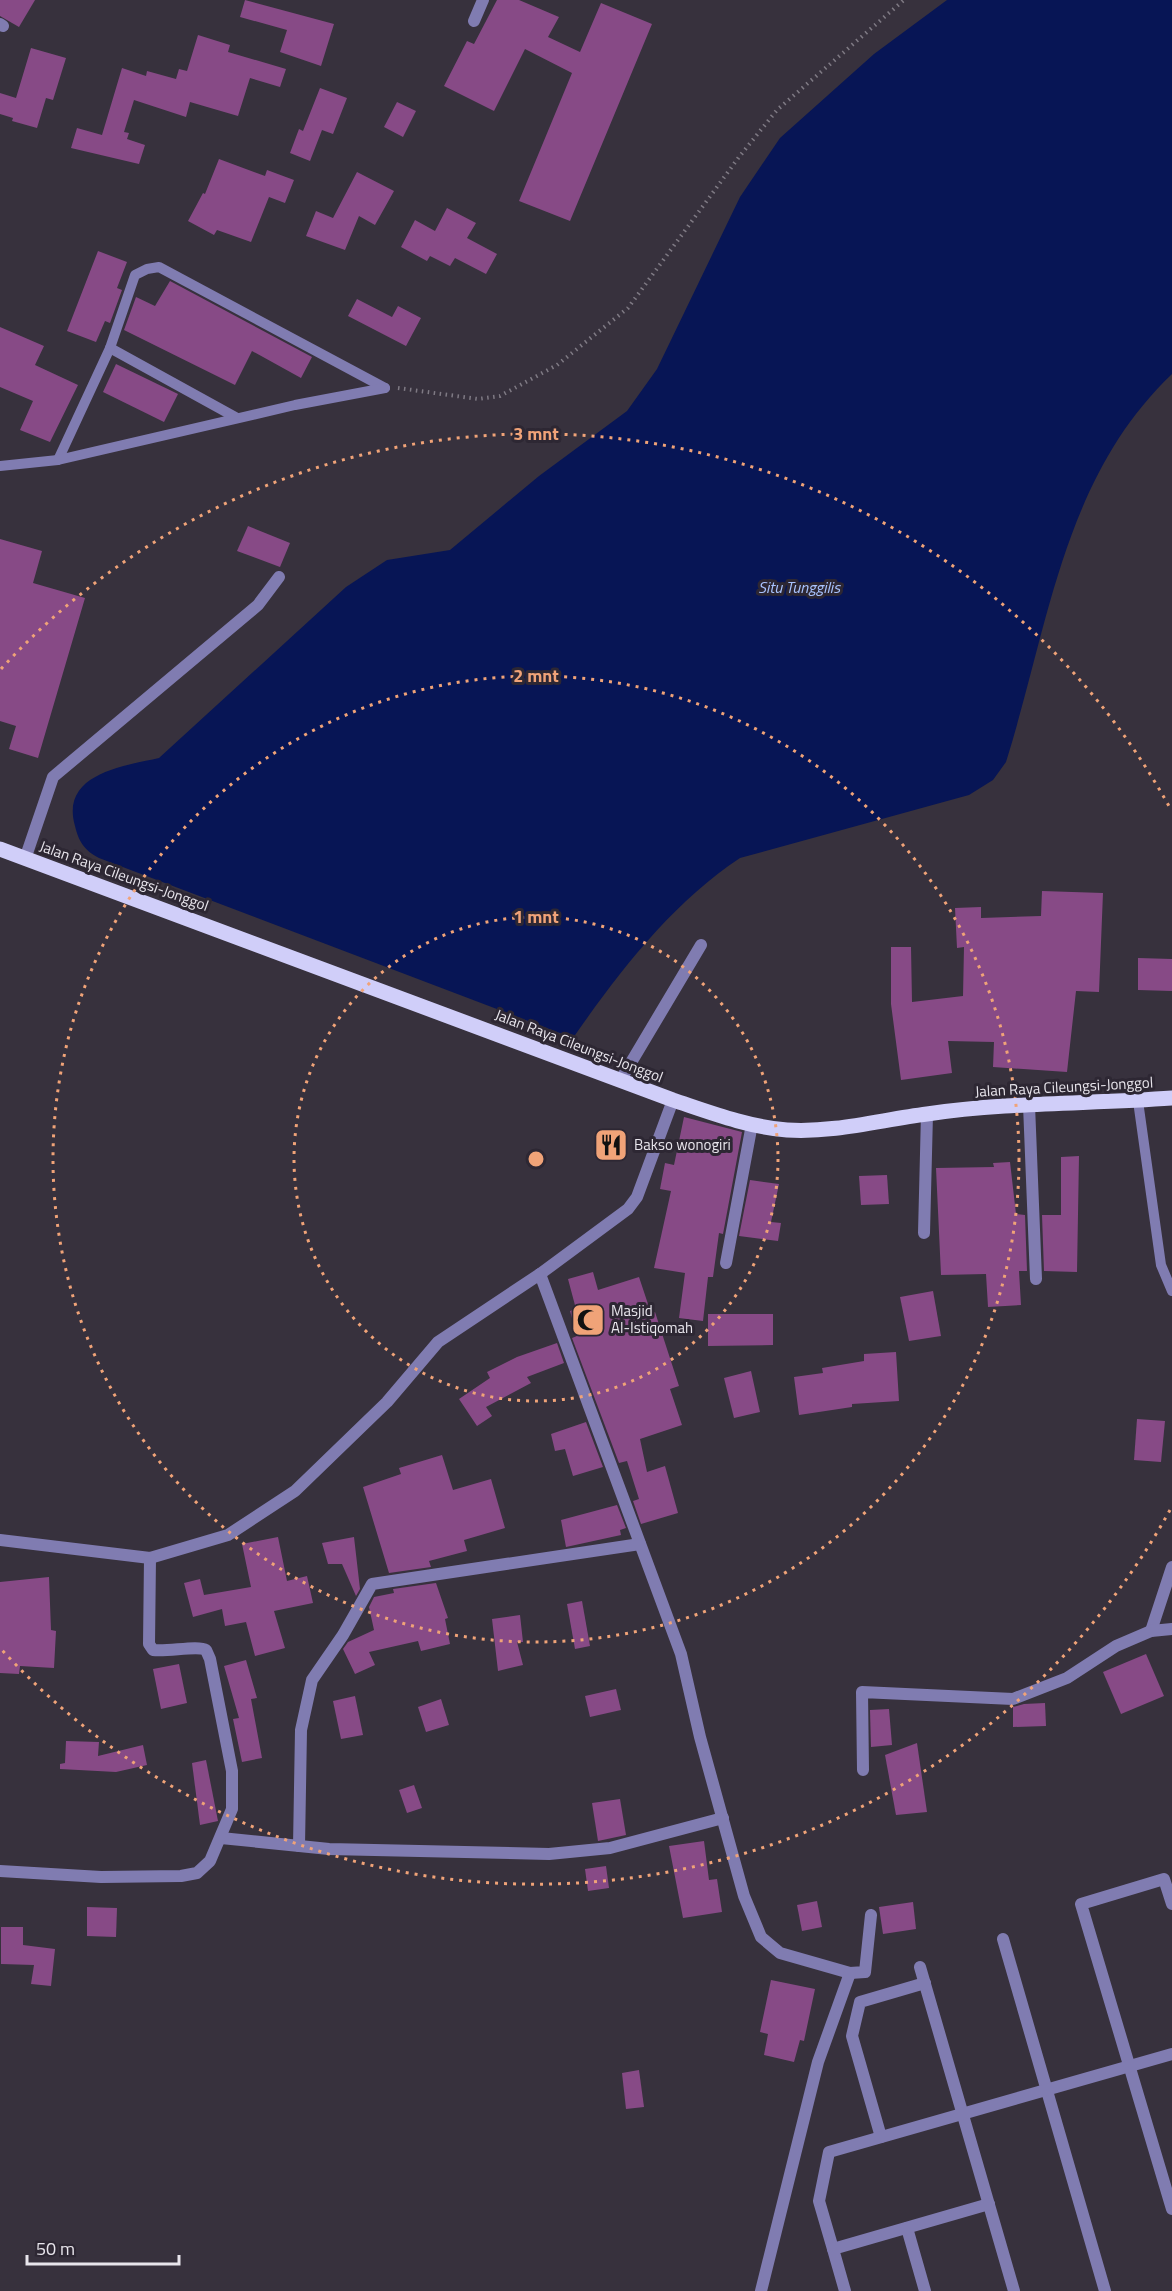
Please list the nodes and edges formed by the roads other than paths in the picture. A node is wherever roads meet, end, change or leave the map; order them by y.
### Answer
1 (483, 0) edge
2 (474, 21) dead end
3 (110, 348) junction
4 (237, 418) junction
5 (0, 458) edge
6 (58, 460) junction
7 (12, 464) junction
8 (0, 466) edge
9 (279, 577) dead end
10 (0, 849) edge
11 (25, 859) junction
12 (701, 945) dead end
13 (620, 1081) junction
14 (1172, 1098) edge
15 (672, 1100) junction
16 (1138, 1101) junction
17 (1029, 1105) junction
18 (927, 1114) junction
19 (752, 1124) junction
20 (924, 1233) dead end
21 (726, 1263) dead end
22 (540, 1274) junction
23 (1036, 1279) dead end
24 (1172, 1291) edge
25 (0, 1540) edge
26 (640, 1544) junction
27 (150, 1558) junction
28 (1172, 1567) edge
29 (1172, 1629) edge
30 (1151, 1631) junction
31 (863, 1770) dead end
32 (723, 1818) junction
33 (221, 1838) junction
34 (299, 1846) junction
35 (0, 1871) edge
36 (1172, 1904) edge
37 (871, 1916) dead end
38 (1003, 1939) dead end
39 (920, 1967) dead end
40 (850, 1973) junction
41 (925, 1983) junction
42 (1172, 2054) edge
43 (1129, 2066) junction
44 (1046, 2089) junction
45 (963, 2113) junction
46 (881, 2137) junction
47 (989, 2204) junction
48 (1172, 2209) edge
49 (907, 2228) junction
50 (833, 2249) junction
51 (761, 2291) edge
52 (845, 2291) edge
53 (925, 2291) edge
54 (1014, 2291) edge
55 (1105, 2291) edge

1 - 2 street
3 - 4 lane
3 - 4 lane
3 - 6 lane
4 - 6 lane
5 - 7 lane
6 - 7 lane
7 - 8 lane
9 - 11 street
10 - 11 main road, Jalan Raya Cileungsi-Jonggol
11 - 13 main road, Jalan Raya Cileungsi-Jonggol
12 - 13 street
13 - 15 main road, Jalan Raya Cileungsi-Jonggol
14 - 16 main road, Jalan Raya Cileungsi-Jonggol
15 - 19 main road, Jalan Raya Cileungsi-Jonggol
15 - 22 street
16 - 17 main road, Jalan Raya Cileungsi-Jonggol
16 - 24 lane
17 - 18 main road, Jalan Raya Cileungsi-Jonggol
17 - 23 street
18 - 19 main road, Jalan Raya Cileungsi-Jonggol
18 - 20 street
19 - 21 street
22 - 26 street
22 - 27 street
25 - 27 street
26 - 32 street
26 - 34 street
27 - 33 street
28 - 30 street
29 - 30 street
30 - 31 street
32 - 34 street
32 - 40 street
33 - 34 street
33 - 35 street
36 - 43 street
37 - 40 street
38 - 44 street
39 - 41 street
40 - 51 street
41 - 45 street
41 - 46 street
42 - 43 street
43 - 44 street
43 - 48 street
44 - 45 street
44 - 55 street
45 - 46 street
45 - 47 street
46 - 50 street
47 - 49 street
47 - 54 street
49 - 50 street
49 - 53 street
50 - 52 street

